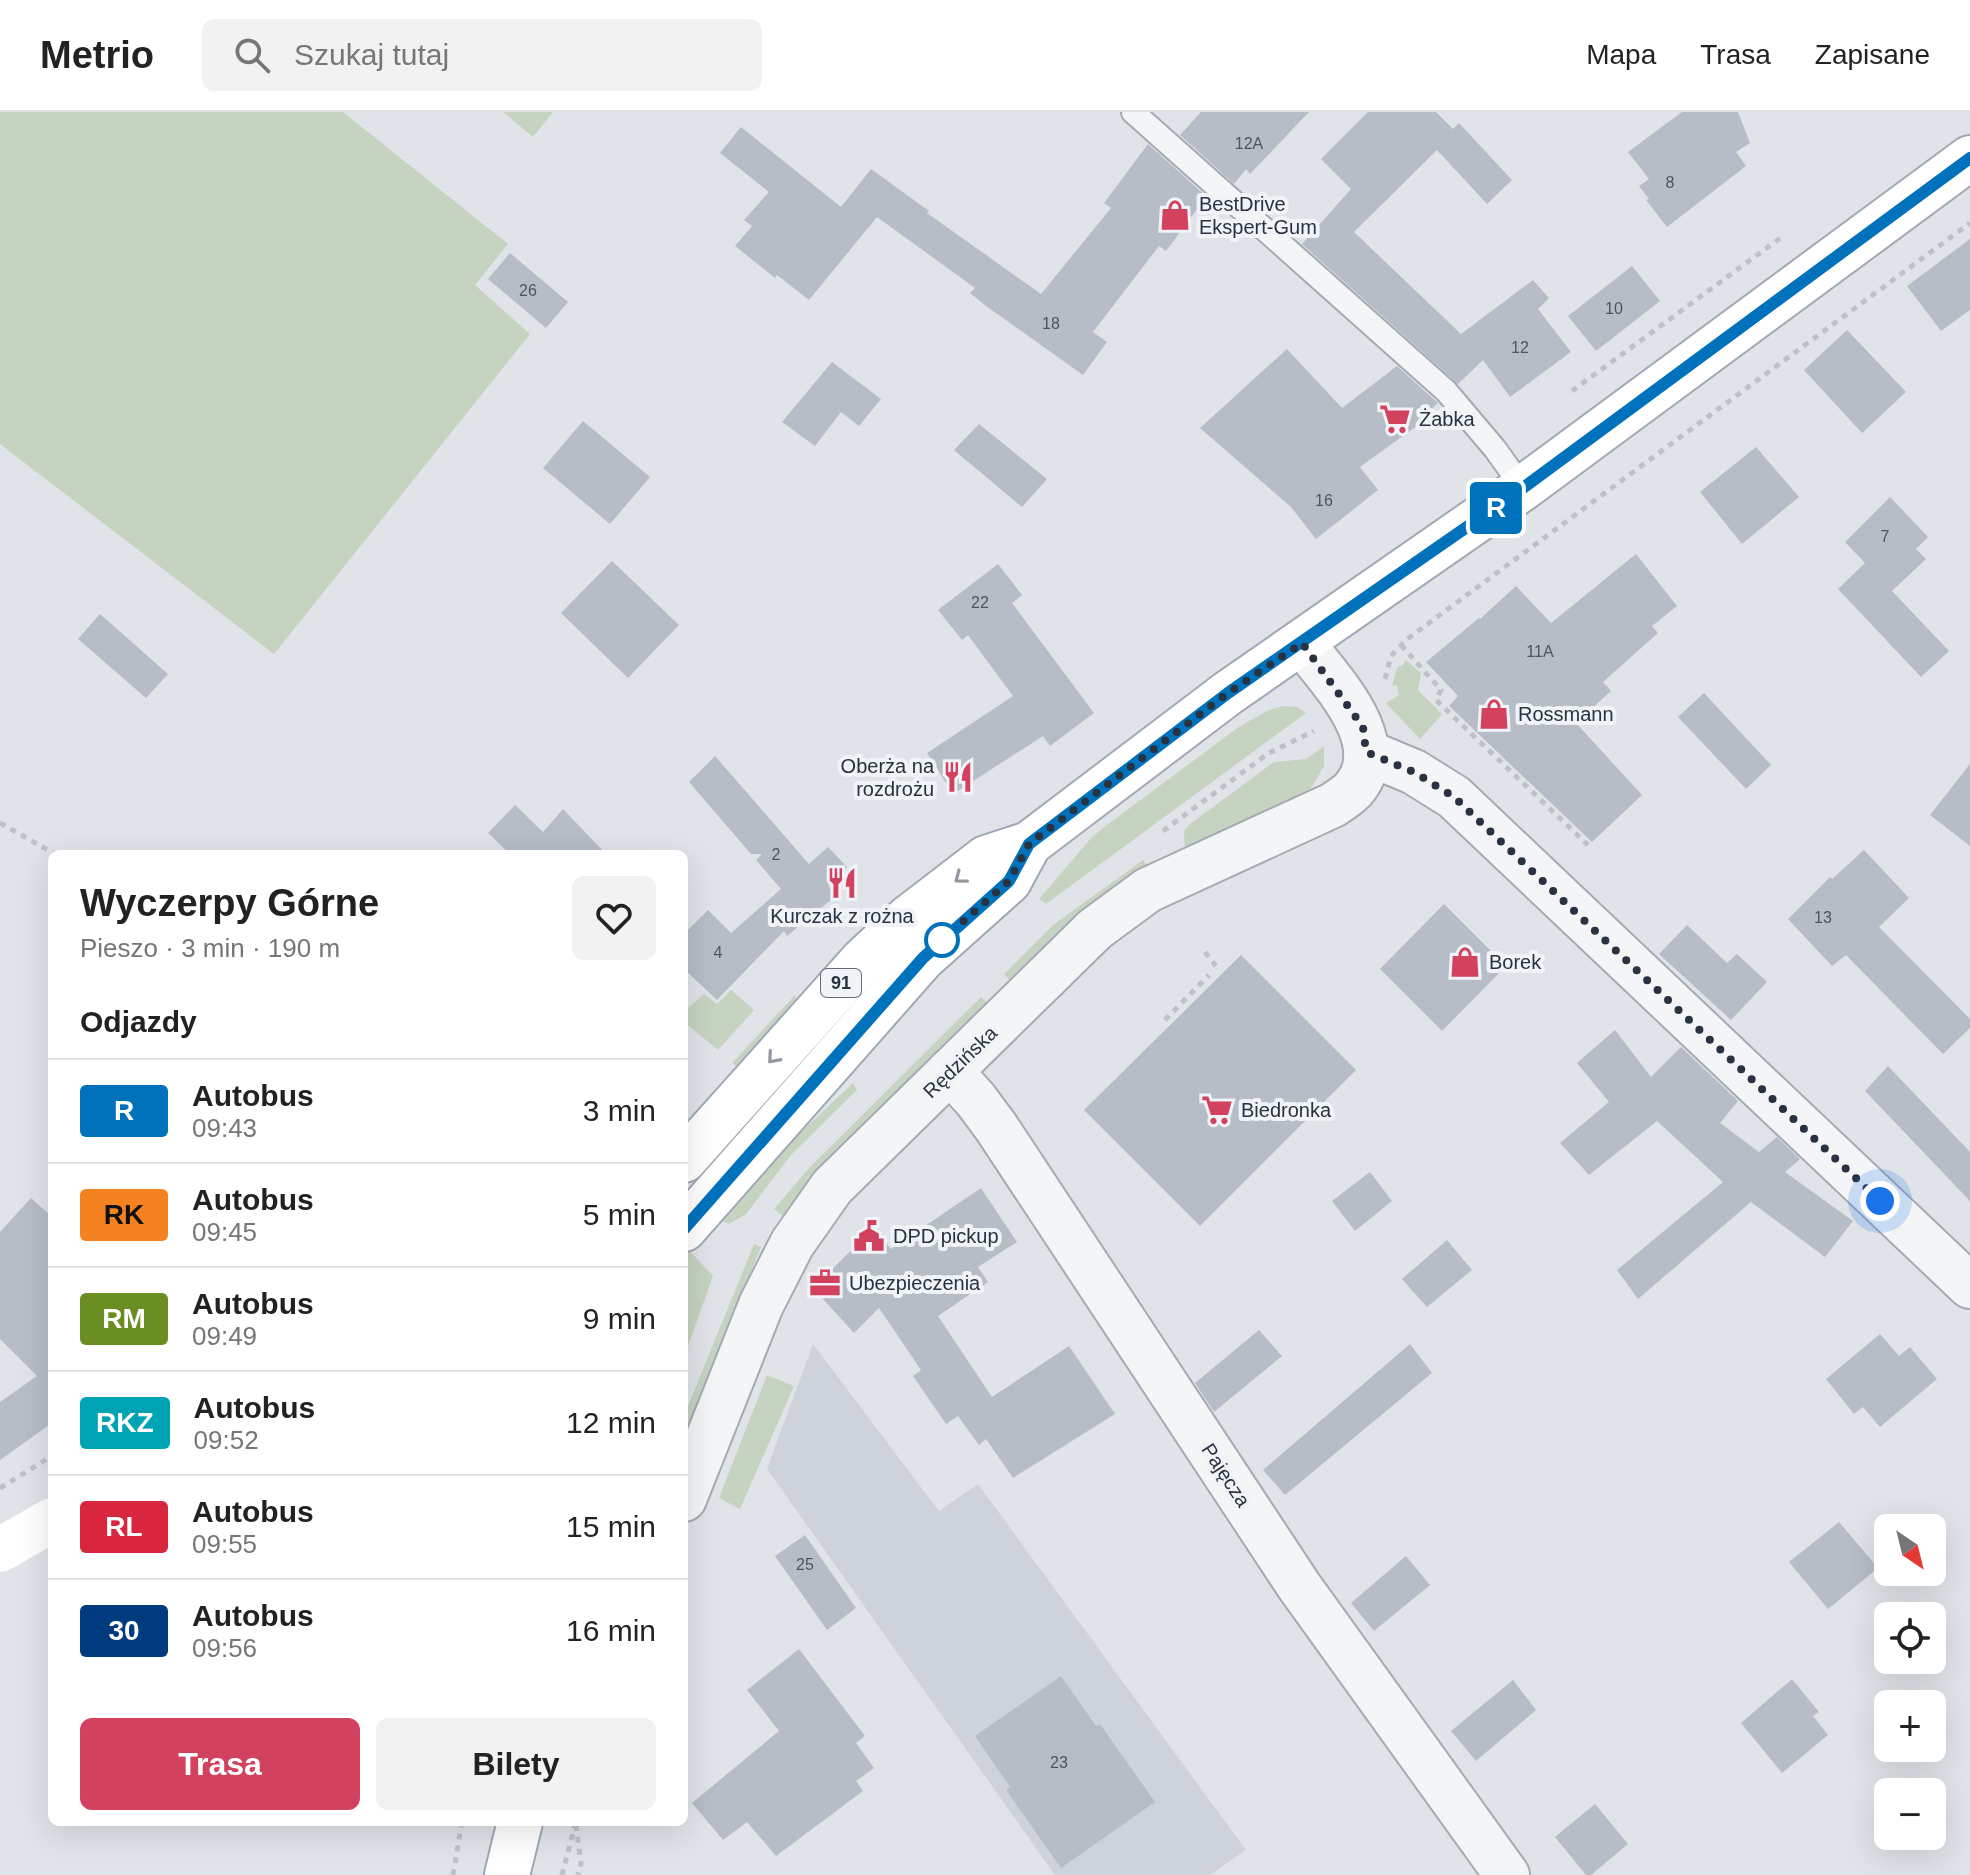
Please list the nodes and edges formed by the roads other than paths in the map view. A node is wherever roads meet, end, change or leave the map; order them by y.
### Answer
1 (1133, 112) edge
2 (1970, 158) edge
3 (1523, 488) junction
4 (1302, 643) junction
5 (1366, 752) junction
6 (1029, 844) junction
7 (950, 1071) junction
8 (688, 1156) edge
9 (688, 1224) edge
10 (1970, 1286) edge
11 (688, 1489) edge
12 (48, 1522) edge
13 (0, 1550) edge
14 (519, 1826) edge
15 (507, 1875) edge
16 (1507, 1875) edge

1 - 3 lane
2 - 3 main road, 91
3 - 4 main road, 91
4 - 5 street
4 - 6 main road, 91
5 - 7 street, Rędzińska
5 - 10 street
6 -> 8 main road, 91
6 - 9 main road, 91
7 - 11 street, Rędzińska
7 - 16 street, Pajęcza
12 - 13 main road
14 - 15 main road

